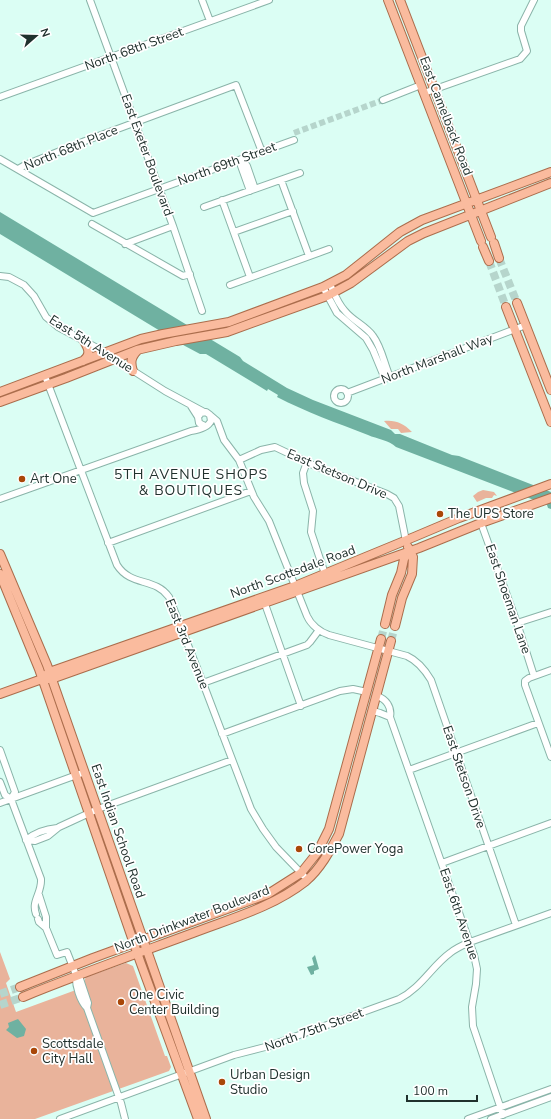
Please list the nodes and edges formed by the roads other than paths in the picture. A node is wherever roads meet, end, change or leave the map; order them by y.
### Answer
1 (90, 0) edge
2 (202, 0) edge
3 (269, 0) edge
4 (388, 0) edge
5 (400, 0) edge
6 (534, 0) edge
7 (210, 21) junction
8 (111, 57) junction
9 (423, 89) junction
10 (434, 89) junction
11 (0, 97) edge
12 (383, 100) tunnel mouth
13 (135, 123) junction
14 (294, 140) tunnel mouth
15 (262, 152) junction
16 (0, 159) edge
17 (242, 159) junction
18 (18, 169) junction
19 (551, 172) edge
20 (300, 173) dead end
21 (281, 180) junction
22 (551, 180) edge
23 (551, 183) edge
24 (159, 189) junction
25 (253, 190) junction
26 (530, 191) junction
27 (477, 199) junction
28 (222, 200) junction
29 (466, 203) junction
30 (204, 207) dead end
31 (481, 210) junction
32 (293, 211) junction
33 (470, 214) junction
34 (92, 224) dead end
35 (173, 226) junction
36 (234, 232) junction
37 (125, 244) junction
38 (329, 249) dead end
39 (309, 256) junction
40 (499, 258) tunnel mouth
41 (489, 262) tunnel mouth
42 (190, 274) junction
43 (0, 276) edge
44 (250, 277) junction
45 (230, 285) dead end
46 (326, 286) junction
47 (330, 294) junction
48 (517, 302) tunnel mouth
49 (506, 307) tunnel mouth
50 (202, 311) dead end
51 (526, 325) junction
52 (515, 329) junction
53 (84, 341) junction
54 (138, 350) junction
55 (105, 353) junction
56 (115, 359) junction
57 (81, 363) junction
58 (133, 371) junction
59 (45, 376) junction
60 (387, 378) junction
61 (48, 385) junction
62 (551, 390) edge
63 (0, 392) edge
64 (348, 394) dead end
65 (0, 402) edge
66 (191, 406) junction
67 (204, 412) junction
68 (210, 415) junction
69 (198, 419) junction
70 (551, 422) edge
71 (207, 425) junction
72 (191, 431) junction
73 (220, 431) junction
74 (239, 460) junction
75 (307, 462) junction
76 (80, 470) junction
77 (551, 484) edge
78 (251, 491) junction
79 (551, 498) edge
80 (0, 499) edge
81 (510, 499) junction
82 (481, 523) junction
83 (406, 541) junction
84 (108, 543) junction
85 (409, 551) junction
86 (0, 554) edge
87 (0, 574) edge
88 (325, 574) junction
89 (296, 589) junction
90 (17, 603) junction
91 (265, 604) junction
92 (551, 612) edge
93 (517, 623) junction
94 (385, 624) tunnel mouth
95 (395, 626) tunnel mouth
96 (182, 628) junction
97 (320, 630) junction
98 (381, 639) tunnel mouth
99 (391, 641) tunnel mouth
100 (379, 648) junction
101 (389, 650) junction
102 (283, 654) junction
103 (551, 670) edge
104 (50, 676) junction
105 (534, 676) junction
106 (42, 679) junction
107 (203, 682) junction
108 (367, 692) junction
109 (0, 694) edge
110 (377, 696) junction
111 (301, 706) junction
112 (373, 711) junction
113 (390, 717) junction
114 (538, 723) junction
115 (222, 734) junction
116 (0, 750) edge
117 (456, 754) junction
118 (551, 757) edge
119 (232, 760) junction
120 (409, 770) junction
121 (85, 772) junction
122 (76, 775) junction
123 (0, 782) edge
124 (11, 799) junction
125 (0, 803) edge
126 (98, 809) junction
127 (89, 814) junction
128 (551, 823) edge
129 (26, 840) junction
130 (488, 846) junction
131 (442, 863) junction
132 (301, 873) junction
133 (307, 880) junction
134 (39, 895) junction
135 (249, 901) junction
136 (551, 913) edge
137 (226, 920) junction
138 (516, 925) junction
139 (46, 928) junction
140 (139, 941) junction
141 (470, 942) junction
142 (142, 952) junction
143 (72, 966) junction
144 (76, 975) junction
145 (20, 987) tunnel mouth
146 (23, 997) tunnel mouth
147 (185, 1073) junction
148 (551, 1089) edge
149 (119, 1097) junction
150 (551, 1098) edge
151 (500, 1108) junction
152 (503, 1115) junction
153 (60, 1119) edge
154 (125, 1119) edge
155 (198, 1119) edge
156 (206, 1119) edge
157 (468, 1119) edge
158 (491, 1119) edge

1 - 8 street, East Exeter Boulevard
2 - 7 street
3 - 7 street, North 68th Street
4 - 9 main road, East Camelback Road
5 - 10 main road, East Camelback Road
6 - 10 street
7 - 8 street, North 68th Street
8 - 11 street, North 68th Street
8 - 13 street, East Exeter Boulevard
9 - 10 street
9 - 12 street
9 - 29 main road, East Camelback Road
10 - 27 main road, East Camelback Road
13 - 15 street, North 68th Place
13 - 18 street, North 68th Place
13 - 24 street, East Exeter Boulevard
14 - 15 street, North 69th Street
15 - 17 street, North 69th Street
16 - 18 street
17 - 24 street, North 69th Street
17 - 25 street
18 - 24 street, North 69th Street
19 - 27 main road
20 - 21 street
21 - 25 street
21 - 32 street
22 - 26 main road
23 - 26 main road
24 - 35 street, East Exeter Boulevard
25 - 28 street
26 - 31 main road
27 - 29 main road
27 - 31 main road, East Camelback Road
28 - 30 street
28 - 36 street
29 - 33 main road, East Camelback Road
29 - 46 main road
31 - 33 main road
31 - 40 main road, East Camelback Road
32 - 36 street
32 - 39 street
33 - 41 main road, East Camelback Road
33 - 47 main road
34 - 37 street
35 - 37 street
35 - 42 street, East Exeter Boulevard
36 - 44 street
37 - 42 street
38 - 39 street
39 - 44 street
42 - 50 street, East Exeter Boulevard
43 - 53 street, East 5th Avenue
44 - 45 street
46 - 47 street
46 - 55 main road
47 - 54 main road
47 - 60 street
48 - 51 main road
49 - 52 main road
51 - 52 street, North Marshall Way
51 - 62 main road
52 - 60 street, North Marshall Way
52 - 70 main road
53 - 55 street, East 5th Avenue
53 - 57 main road
54 - 56 main road
54 - 58 main road
55 - 56 street, East 5th Avenue
55 - 57 main road
56 - 58 street, East 5th Avenue
56 - 61 main road
57 - 59 main road
58 - 66 street, East 5th Avenue
59 - 61 street, East 3rd Avenue
59 - 63 main road
60 - 64 street, North Marshall Way
61 - 65 main road
61 - 76 street, East 3rd Avenue
66 - 67 street, East 5th Avenue
66 - 69 street, East 5th Avenue
67 - 68 street
67 - 69 street
68 - 71 street
68 - 73 street
69 - 71 street
69 - 72 street
71 - 72 street
71 - 73 street
72 - 76 street
73 - 74 street
74 - 75 street, East Stetson Drive
74 - 78 street
75 - 83 street, East Stetson Drive
75 - 88 street
76 - 80 street
76 - 84 street, East 3rd Avenue
77 - 81 main road, North Scottsdale Road
78 - 84 street
78 - 89 street
79 - 82 main road, North Scottsdale Road
81 - 82 main road
81 - 83 main road, North Scottsdale Road
82 - 85 main road, North Scottsdale Road
82 - 93 street, East Shoeman Lane
83 - 85 main road
83 - 88 main road, North Scottsdale Road
84 - 96 street, East 3rd Avenue
85 - 89 main road, North Scottsdale Road
85 - 94 main road
85 - 95 main road
86 - 90 main road, East Indian School Road
87 - 90 main road, East Indian School Road
88 - 89 main road, North Scottsdale Road
89 - 91 main road, North Scottsdale Road
89 - 96 main road, North Scottsdale Road
89 - 97 street
90 - 104 main road, East Indian School Road
90 - 106 main road, East Indian School Road
91 - 96 main road, North Scottsdale Road
91 - 102 street
92 - 93 street
93 - 105 street, East Shoeman Lane
96 - 104 main road, North Scottsdale Road
96 - 107 street, East 3rd Avenue
97 - 100 street
97 - 102 street
98 - 100 main road, North Drinkwater Boulevard
99 - 101 main road, North Drinkwater Boulevard
100 - 101 street, East Stetson Drive
100 - 108 main road, North Drinkwater Boulevard
101 - 110 main road, North Drinkwater Boulevard
101 - 117 street, East Stetson Drive
102 - 107 street
102 - 111 street
103 - 105 street
104 - 106 main road, North Scottsdale Road
104 - 121 main road, East Indian School Road
105 - 114 street
106 - 109 main road, North Scottsdale Road
106 - 122 main road, East Indian School Road
107 - 115 street, East 3rd Avenue
108 - 111 street
108 - 132 main road, North Drinkwater Boulevard
110 - 112 main road, North Drinkwater Boulevard
110 - 113 street, East 6th Avenue
111 - 115 street
112 - 113 street
112 - 133 main road, North Drinkwater Boulevard
113 - 120 street, East 6th Avenue
114 - 117 street
114 - 118 street
115 - 119 street, East 3rd Avenue
116 - 124 street
117 - 120 street
117 - 130 street, East Stetson Drive
119 - 126 street
119 - 132 street, East 3rd Avenue
120 - 131 street, East 6th Avenue
121 - 122 street
121 - 126 main road, East Indian School Road
122 - 124 street
122 - 127 main road, East Indian School Road
123 - 124 street
124 - 125 street
124 - 129 street
126 - 127 street
126 - 140 main road, East Indian School Road
127 - 129 street
127 - 140 main road, East Indian School Road
128 - 130 street
129 - 134 street
130 - 131 street
130 - 138 street, East Stetson Drive
131 - 141 street, East 6th Avenue
132 - 133 street, East 3rd Avenue
132 - 135 main road, North Drinkwater Boulevard
133 - 137 main road, North Drinkwater Boulevard
134 - 139 street
134 - 139 street
135 - 137 main road
135 - 140 main road, North Drinkwater Boulevard
136 - 138 street, North 75th Street
137 - 142 main road, North Drinkwater Boulevard
138 - 141 street, North 75th Street
139 - 143 street
140 - 142 main road, East Indian School Road
140 - 143 main road, North Drinkwater Boulevard
141 - 147 street, North 75th Street
141 - 151 street, East 6th Avenue
142 - 144 main road, North Drinkwater Boulevard
142 - 147 main road, East Indian School Road
143 - 144 street
143 - 145 main road, North Drinkwater Boulevard
144 - 146 main road, North Drinkwater Boulevard
144 - 149 street
147 - 149 street, North 75th Street
147 - 155 main road, East Indian School Road
147 - 156 main road, East Indian School Road
148 - 151 street
149 - 153 street, North 75th Street
149 - 154 street
150 - 152 street
151 - 152 street, East 6th Avenue
151 - 157 street
152 - 158 street

